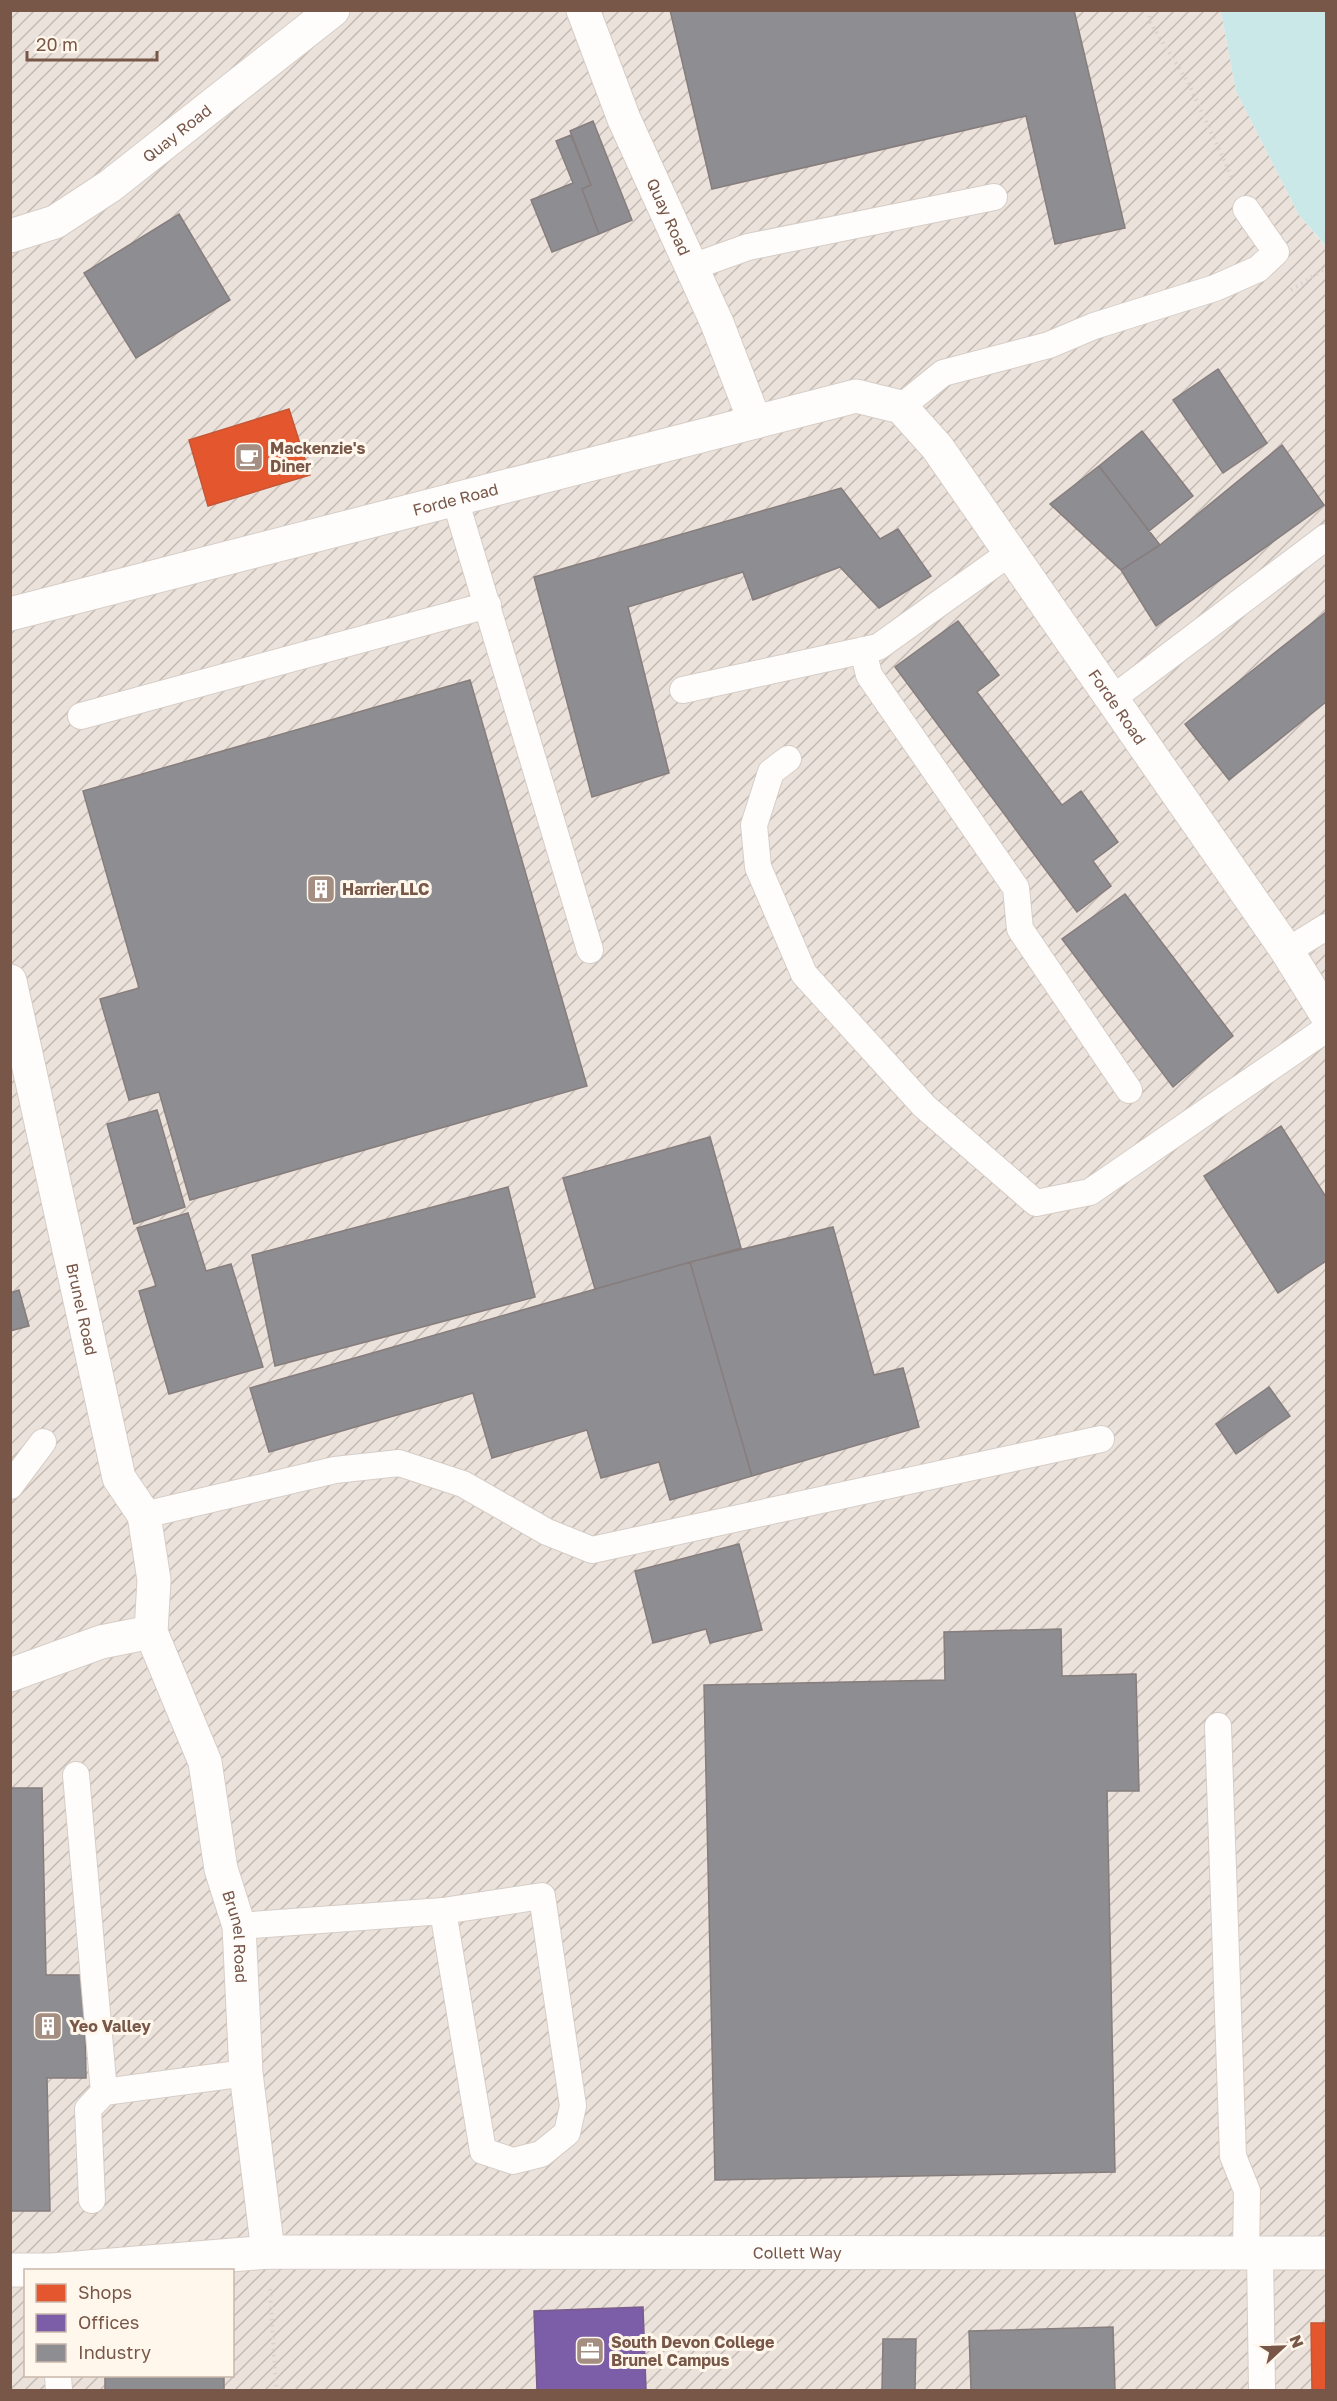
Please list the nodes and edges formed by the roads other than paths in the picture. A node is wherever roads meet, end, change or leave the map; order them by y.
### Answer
1 (333, 10) edge
2 (583, 10) edge
3 (994, 198) dead end
4 (1246, 209) road end
5 (10, 236) edge
6 (692, 267) junction
7 (901, 407) junction
8 (755, 422) junction
9 (455, 499) junction
10 (1326, 537) edge
11 (1011, 552) junction
12 (488, 604) junction
13 (10, 614) edge
14 (863, 650) junction
15 (683, 690) dead end
16 (1112, 699) junction
17 (81, 716) dead end
18 (788, 759) dead end
19 (1326, 927) edge
20 (590, 950) dead end
21 (1287, 951) junction
22 (10, 981) edge
23 (1326, 1014) edge
24 (1326, 1029) edge
25 (1129, 1090) dead end
26 (1101, 1439) dead end
27 (43, 1442) dead end
28 (10, 1486) edge
29 (144, 1515) junction
30 (151, 1632) junction
31 (10, 1675) edge
32 (1218, 1726) dead end
33 (76, 1775) dead end
34 (443, 1911) junction
35 (239, 1926) junction
36 (246, 2073) junction
37 (104, 2092) junction
38 (92, 2200) dead end
39 (268, 2252) junction
40 (1253, 2253) junction
41 (1326, 2253) edge
42 (64, 2269) edge
43 (1262, 2391) edge

1 - 5 street, Quay Road
2 - 6 street, Quay Road
3 - 6 lane
4 - 7 lane
6 - 8 street, Quay Road
7 - 8 street, Forde Road
7 - 11 street, Forde Road
8 - 9 street, Forde Road
9 - 12 lane
9 - 13 street, Forde Road
10 - 16 lane
11 - 14 lane
11 - 16 street, Forde Road
12 - 17 lane
12 - 20 lane
14 - 15 lane
14 - 25 lane
16 - 21 street, Forde Road
18 - 24 lane
19 - 21 lane
21 - 23 street, Forde Road
22 - 29 street, Brunel Road
26 - 29 lane
27 - 28 lane
29 - 30 street, Brunel Road
30 - 31 street
30 - 35 street, Brunel Road
32 - 40 lane
33 - 37 lane
34 - 34 lane
34 - 35 lane
35 - 36 street, Brunel Road
36 - 37 lane
36 - 39 street, Brunel Road
37 - 38 lane
39 - 40 street, Collett Way
39 - 42 street, Collett Way
40 - 41 street, Collett Way
40 - 43 lane

